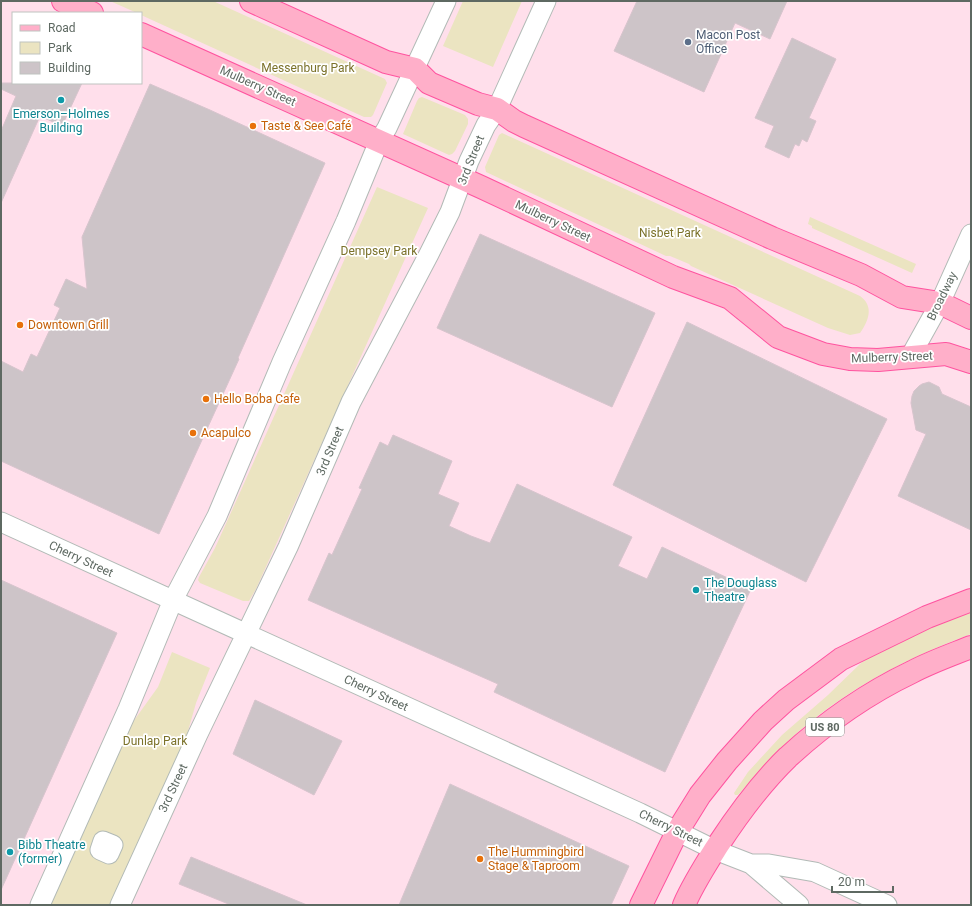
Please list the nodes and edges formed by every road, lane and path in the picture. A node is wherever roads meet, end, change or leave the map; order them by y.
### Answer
1 (64, 1) edge
2 (252, 1) edge
3 (446, 1) edge
4 (546, 1) edge
5 (90, 12) edge
6 (142, 34) edge
7 (415, 69) junction
8 (497, 110) junction
9 (379, 141) junction
10 (463, 180) junction
11 (971, 234) edge
12 (940, 303) junction
13 (971, 318) edge
14 (910, 357) junction
15 (971, 362) edge
16 (1, 522) edge
17 (173, 600) junction
18 (971, 600) edge
19 (247, 634) junction
20 (971, 647) edge
21 (677, 832) junction
22 (715, 850) junction
23 (751, 864) junction
24 (40, 905) edge
25 (120, 905) edge
26 (641, 905) edge
27 (684, 905) edge
28 (799, 905) edge
29 (887, 905) edge

1 - 5 main road
2 - 7 main road
3 - 7 street
4 - 8 street, 3rd Street
6 - 9 main road, Mulberry Street
7 - 8 main road
7 - 9 street
8 - 10 street, 3rd Street
8 - 12 main road
9 - 10 main road, Mulberry Street
9 - 17 street
10 - 14 main road, Mulberry Street
10 - 19 street, 3rd Street
11 - 12 street, Broadway
12 - 13 main road
12 - 14 street, Broadway
14 - 15 main road, Mulberry Street
16 - 17 street, Cherry Street
17 - 19 street, Cherry Street
17 - 24 street
18 - 21 main road
19 - 21 street, Cherry Street
19 - 25 street, 3rd Street
20 - 22 main road, US 80
21 - 22 street, Cherry Street
21 - 26 main road
22 - 23 street, Cherry Street
22 - 27 main road, US 80
23 - 28 street, Cherry Street
23 - 29 street, Cherry Street

